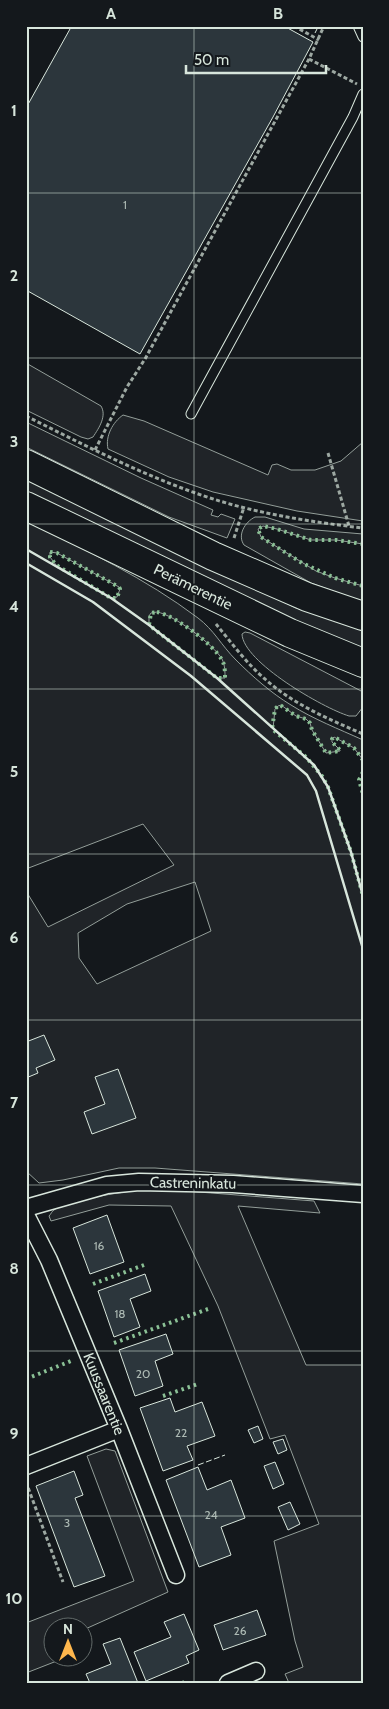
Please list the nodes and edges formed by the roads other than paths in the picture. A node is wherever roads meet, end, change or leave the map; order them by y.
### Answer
1 (358, 26) edge
2 (363, 37) edge
3 (363, 94) edge
4 (191, 414) dead end
5 (26, 464) edge
6 (26, 506) edge
7 (363, 616) edge
8 (363, 663) edge
9 (363, 1194) edge
10 (26, 1208) edge
11 (26, 1215) edge
12 (119, 1429) junction
13 (26, 1466) edge
14 (176, 1576) dead end
15 (256, 1671) dead end
16 (228, 1683) edge

1 - 2 lane
3 - 4 lane
5 - 7 highway
6 - 8 highway, Perämerentie
9 - 10 street, Castreninkatu
11 - 12 street, Kuussaarentie
12 - 13 street
12 - 14 street, Kuussaarentie
15 - 16 street

